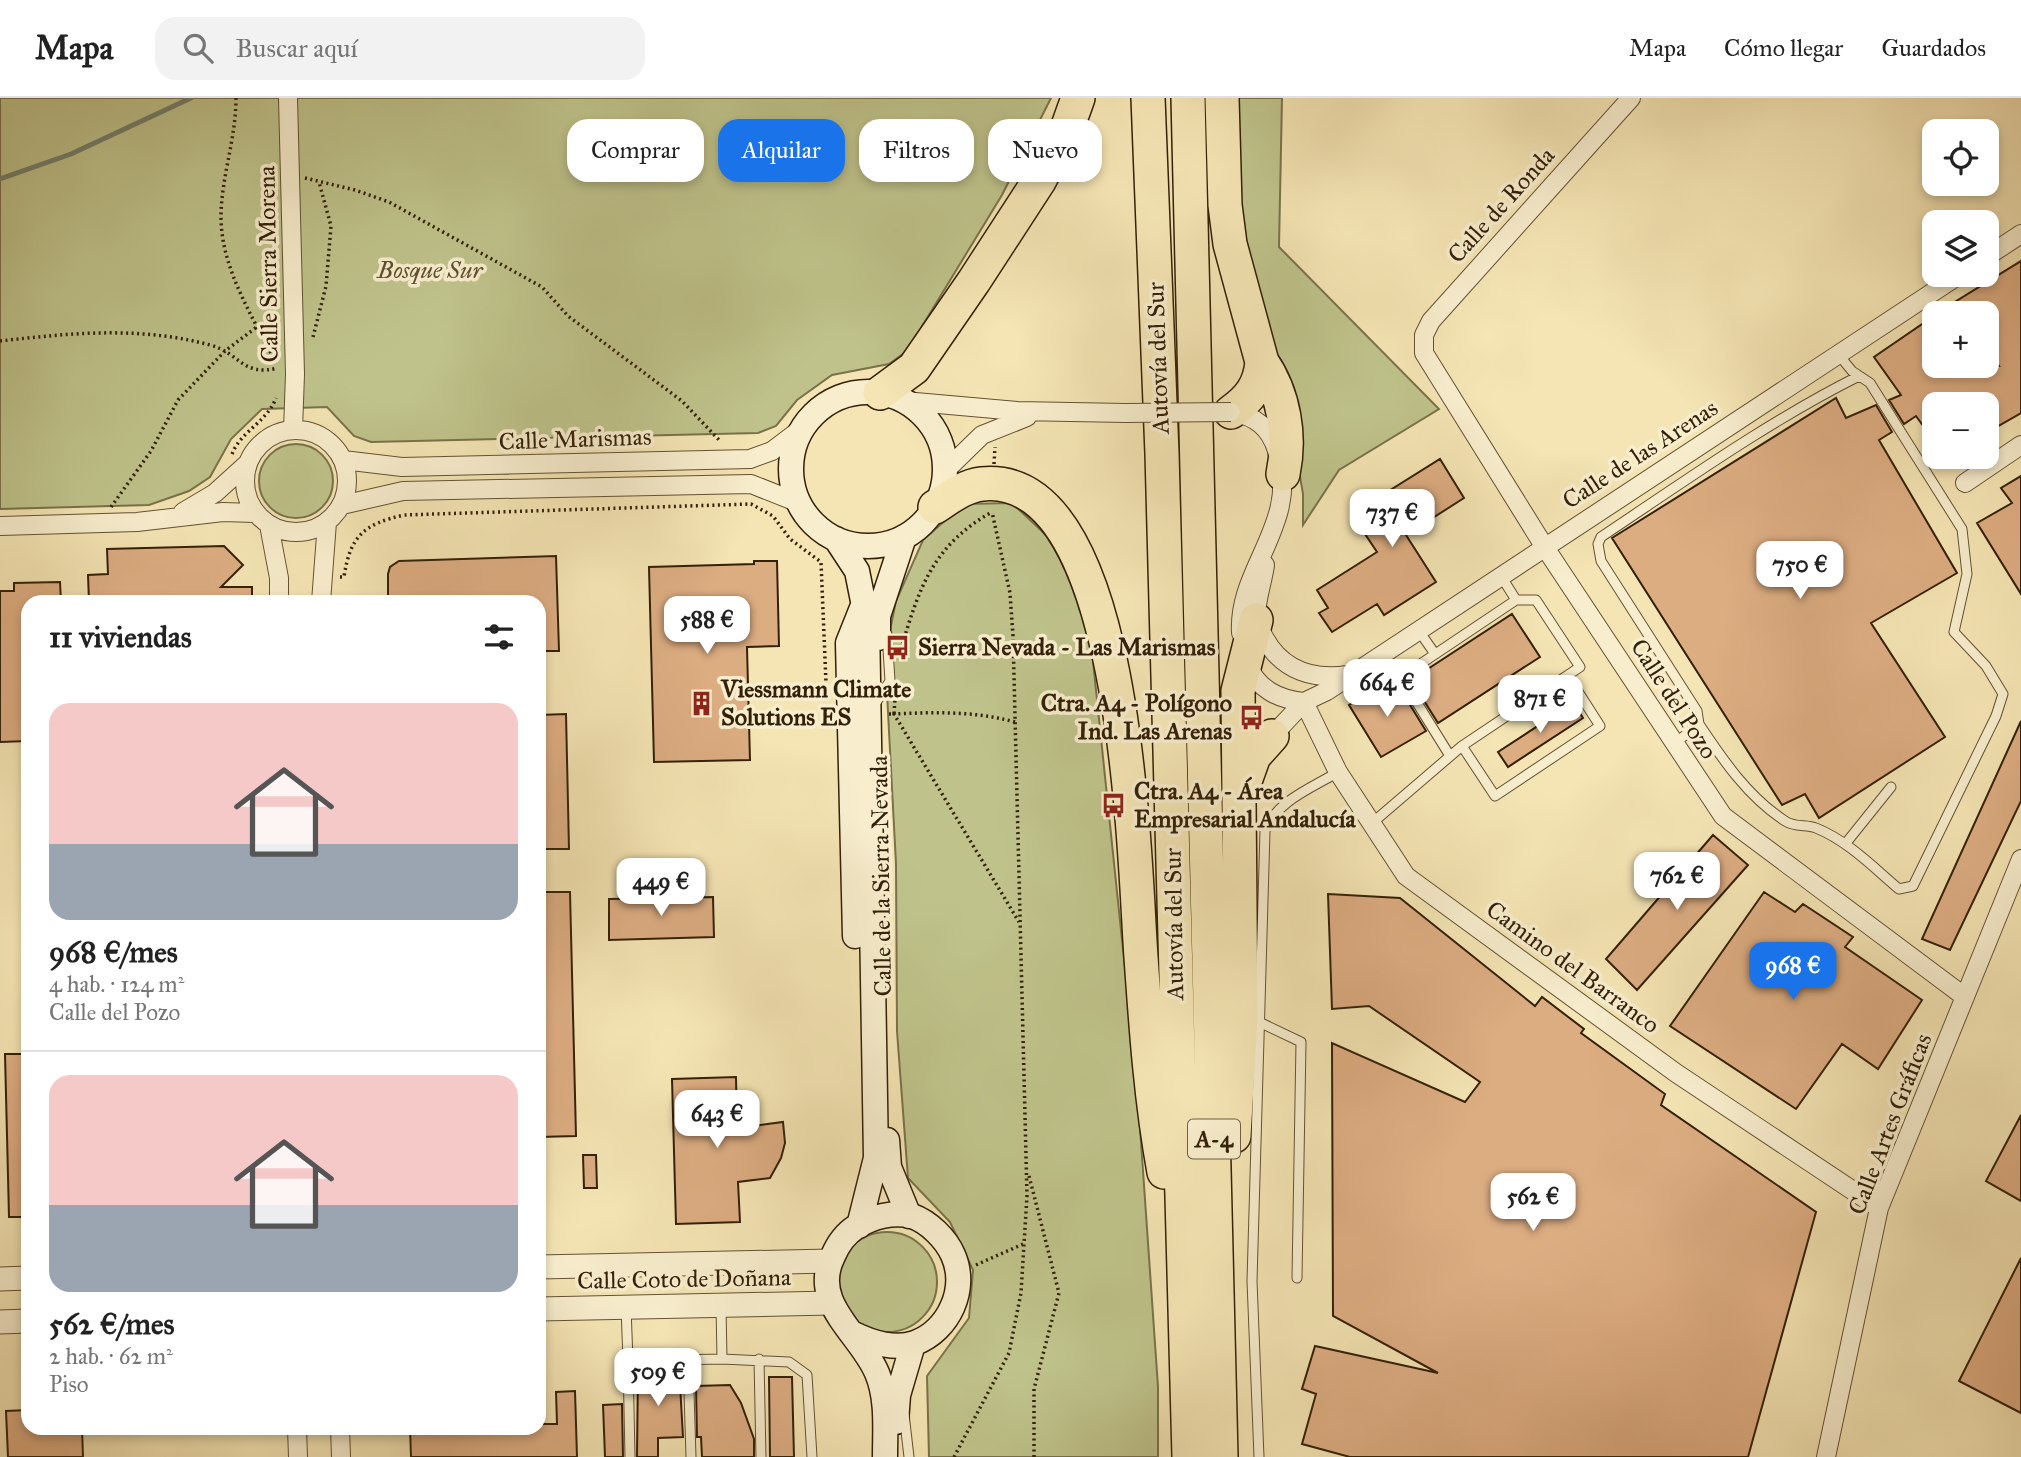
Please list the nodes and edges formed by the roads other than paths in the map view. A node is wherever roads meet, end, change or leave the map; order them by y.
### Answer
1 (288, 98) edge
2 (1077, 98) edge
3 (1148, 98) edge
4 (1188, 98) edge
5 (1203, 98) edge
6 (1222, 98) edge
7 (1631, 98) edge
8 (2021, 234) edge
9 (1192, 245) junction
10 (1999, 248) edge
11 (1941, 287) edge
12 (1423, 353) joint
13 (1838, 354) junction
14 (1262, 362) junction
15 (1859, 376) junction
16 (892, 397) junction
17 (1231, 412) junction
18 (1051, 413) junction
19 (801, 429) junction
20 (293, 430) junction
21 (2021, 445) edge
22 (343, 460) junction
23 (247, 464) junction
24 (945, 471) junction
25 (1283, 474) junction
26 (1965, 483) dead end
27 (799, 503) junction
28 (342, 505) junction
29 (935, 507) junction
30 (255, 513) junction
31 (178, 515) junction
32 (327, 522) junction
33 (268, 525) junction
34 (0, 526) edge
35 (904, 537) junction
36 (836, 539) junction
37 (1270, 542) junction
38 (1544, 546) junction
39 (1500, 574) junction
40 (279, 595) edge
41 (321, 595) edge
42 (1516, 600) junction
43 (869, 615) junction
44 (1256, 620) junction
45 (1418, 629) junction
46 (1435, 654) junction
47 (1244, 657) junction
48 (1301, 673) junction
49 (1348, 675) junction
50 (1567, 676) junction
51 (1304, 702) junction
52 (1699, 724) junction
53 (1272, 736) joint
54 (1674, 744) junction
55 (1462, 746) junction
56 (1450, 756) junction
57 (1338, 772) junction
58 (1891, 787) dead end
59 (1240, 800) junction
60 (1371, 824) junction
61 (1846, 843) junction
62 (2021, 859) edge
63 (1965, 997) junction
64 (1259, 1022) junction
65 (1879, 1208) junction
66 (909, 1216) junction
67 (859, 1226) junction
68 (830, 1261) junction
69 (546, 1267) edge
70 (1184, 1276) junction
71 (1297, 1278) dead end
72 (0, 1279) edge
73 (21, 1279) edge
74 (1216, 1280) junction
75 (831, 1303) junction
76 (721, 1305) junction
77 (626, 1306) junction
78 (546, 1309) edge
79 (21, 1321) edge
80 (0, 1322) edge
81 (854, 1334) junction
82 (913, 1344) junction
83 (722, 1359) junction
84 (759, 1359) junction
85 (688, 1360) junction
86 (628, 1361) junction
87 (898, 1395) junction
88 (885, 1426) junction
89 (297, 1435) edge
90 (340, 1435) edge
91 (298, 1457) edge
92 (341, 1457) edge
93 (630, 1457) edge
94 (691, 1457) edge
95 (761, 1457) edge
96 (812, 1457) edge
97 (873, 1457) edge
98 (886, 1457) edge
99 (897, 1457) edge
100 (909, 1457) edge
101 (1188, 1457) edge
102 (1221, 1457) edge
103 (1259, 1457) edge
104 (1826, 1457) edge

1 - 20 street, Calle Sierra Morena
2 - 16 highway
3 - 70 highway, Autovía del Sur / A-4
4 - 9 highway, Autovía del Sur / A-4
5 - 9 highway
6 - 14 highway
7 - 12 street, Calle de Ronda
8 - 10 street
9 - 74 highway, Autovía del Sur / A-4
11 - 13 street, Calle de las Arenas
12 - 38 street, Calle del Pozo
13 - 15 lane
13 - 38 street, Calle de las Arenas
14 - 17 highway
14 - 25 highway
15 - 52 lane
15 - 61 lane
16 - 18 street
16 - 19 main road
16 - 24 main road
17 - 18 street, bridge
17 - 25 street
18 - 24 street
19 - 22 street, Calle Marismas
19 - 27 main road
20 - 22 street
20 - 23 street
21 - 26 street
22 - 28 street
23 - 30 street
23 - 31 street
24 - 29 main road
25 - 37 street
27 - 28 street, Calle Marismas
27 - 36 main road
28 - 32 street
29 - 35 main road
29 - 70 highway
30 - 31 street
30 - 33 street
31 - 34 street
32 - 33 street
32 - 41 street
33 - 40 street
35 - 36 main road
35 - 43 main road, Calle de la Sierra Nevada
36 - 43 main road, Calle de la Sierra Nevada
37 - 44 street
37 - 47 street
38 - 39 street, Calle de las Arenas
38 - 54 street, Calle del Pozo
39 - 42 lane
39 - 45 street, Calle de las Arenas
42 - 46 lane
42 - 50 lane
43 - 66 main road, Calle de la Sierra Nevada
43 - 67 main road
44 - 47 highway
44 - 48 street
45 - 46 lane
45 - 49 street, Calle de las Arenas
46 - 56 lane
47 - 51 street
47 - 59 highway
48 - 49 street
48 - 51 street
49 - 51 street, Calle de las Arenas
50 - 55 lane
50 - 55 lane
51 - 53 street, Calle de las Arenas
51 - 57 street, Camino del Barranco
52 - 54 lane
52 - 61 lane
53 - 59 highway
54 - 63 street, Calle del Pozo
55 - 56 lane
56 - 60 lane
57 - 60 street, Camino del Barranco
57 - 64 lane
58 - 61 lane
59 - 74 highway
60 - 65 street, Camino del Barranco
62 - 63 street, Calle Artes Gráficas
63 - 65 street, Calle Artes Gráficas
64 - 71 lane
64 - 103 lane
65 - 104 street, Calle Artes Gráficas
66 - 67 main road
66 - 82 main road
67 - 68 main road
68 - 69 street, Calle Coto de Doñana
68 - 75 main road
70 - 101 highway, Autovía del Sur / A-4
72 - 73 street
74 - 102 highway, Autovía del Sur / A-4
75 - 76 street, Calle Coto de Doñana
75 - 81 main road
76 - 77 street, Calle Coto de Doñana
76 - 83 lane
77 - 78 street, Calle Coto de Doñana
77 - 86 lane
79 - 80 street
81 - 82 main road
81 - 88 main road
82 - 87 main road
83 - 84 lane
83 - 85 lane
84 - 95 lane
84 - 96 lane
85 - 86 lane
85 - 94 lane
86 - 93 lane
87 - 99 main road
87 - 100 lane
88 - 97 lane
88 - 98 main road
89 - 91 street
90 - 92 street

